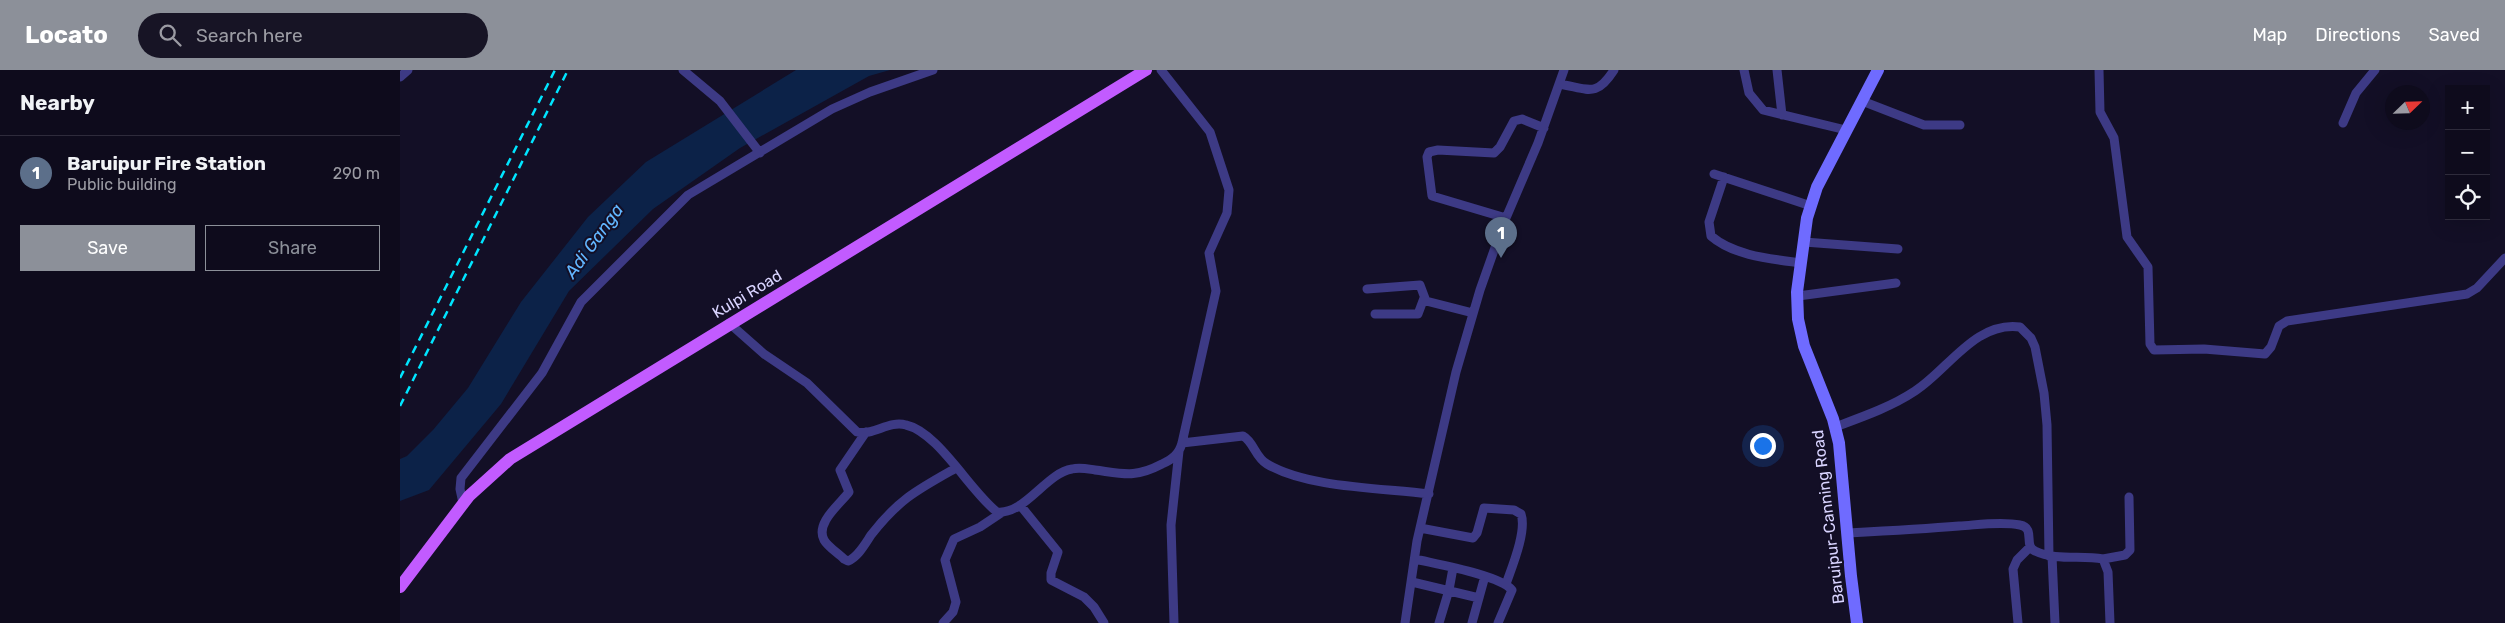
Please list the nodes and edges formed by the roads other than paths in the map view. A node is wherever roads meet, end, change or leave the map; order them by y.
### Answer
1 (408, 70) edge
2 (682, 70) edge
3 (933, 70) edge
4 (1146, 70) edge
5 (1161, 70) edge
6 (1564, 70) edge
7 (1614, 70) edge
8 (1744, 70) edge
9 (1777, 70) edge
10 (1878, 70) edge
11 (2099, 70) edge
12 (2375, 70) edge
13 (400, 77) edge
14 (1559, 84) junction
15 (1862, 101) junction
16 (1782, 115) junction
17 (2343, 123) dead end
18 (1960, 125) dead end
19 (1544, 128) junction
20 (1846, 130) junction
21 (760, 153) junction
22 (1714, 174) dead end
23 (1724, 177) junction
24 (1811, 206) junction
25 (1506, 218) junction
26 (1804, 242) junction
27 (1898, 249) dead end
28 (2505, 258) edge
29 (1801, 263) junction
30 (1896, 283) dead end
31 (1367, 288) dead end
32 (1798, 296) junction
33 (1424, 298) junction
34 (1473, 313) junction
35 (1375, 314) dead end
36 (729, 323) junction
37 (1835, 427) junction
38 (866, 432) junction
39 (1181, 447) junction
40 (956, 468) junction
41 (1429, 494) junction
42 (2129, 497) dead end
43 (463, 503) junction
44 (1020, 505) junction
45 (1001, 513) junction
46 (1420, 528) junction
47 (1848, 533) junction
48 (2030, 547) junction
49 (2051, 556) junction
50 (1415, 559) junction
51 (2103, 559) junction
52 (1453, 568) junction
53 (1484, 576) junction
54 (1412, 582) junction
55 (1506, 584) junction
56 (400, 587) edge
57 (1449, 590) junction
58 (1478, 598) junction
59 (942, 623) edge
60 (1104, 623) edge
61 (1174, 623) edge
62 (1405, 623) edge
63 (1439, 623) edge
64 (1472, 623) edge
65 (1498, 623) edge
66 (1857, 623) edge
67 (2018, 623) edge
68 (2055, 623) edge
69 (2110, 623) edge

1 - 13 street
2 - 21 street
3 - 21 street
4 - 36 main road, Kulpi Road
5 - 39 street
6 - 14 street
7 - 14 street
8 - 16 street
9 - 16 street
10 - 15 main road, Baruipur-Canning Road
11 - 28 street
12 - 17 street
14 - 19 street
15 - 18 street
15 - 20 main road, Baruipur-Canning Road
16 - 20 street
19 - 25 street
19 - 25 street
20 - 24 main road, Baruipur-Canning Road
21 - 43 street
22 - 23 street
23 - 24 street
23 - 29 street
24 - 26 main road, Baruipur-Canning Road
25 - 34 street
26 - 27 street
26 - 29 main road, Baruipur-Canning Road
29 - 32 main road, Baruipur-Canning Road
30 - 32 street
31 - 33 street
32 - 37 main road, Baruipur-Canning Road
33 - 34 street
33 - 35 street
34 - 41 street
36 - 38 street
36 - 43 main road, Kulpi Road
37 - 47 main road, Baruipur-Canning Road
37 - 49 street
38 - 40 street
38 - 40 street
39 - 41 street
39 - 44 street
39 - 61 street
40 - 45 street
41 - 46 street
42 - 51 street
43 - 56 main road, Kulpi Road
44 - 45 street
44 - 60 street
45 - 59 street
46 - 50 street
46 - 55 street
47 - 48 street
47 - 66 main road, Baruipur-Canning Road
48 - 49 street
48 - 67 street
49 - 51 street
49 - 68 street
50 - 52 street
50 - 54 street
51 - 69 street
52 - 53 street
52 - 57 street
53 - 55 street
53 - 58 street
54 - 57 street
54 - 62 street
55 - 65 street
57 - 58 street
57 - 63 street
58 - 64 street

